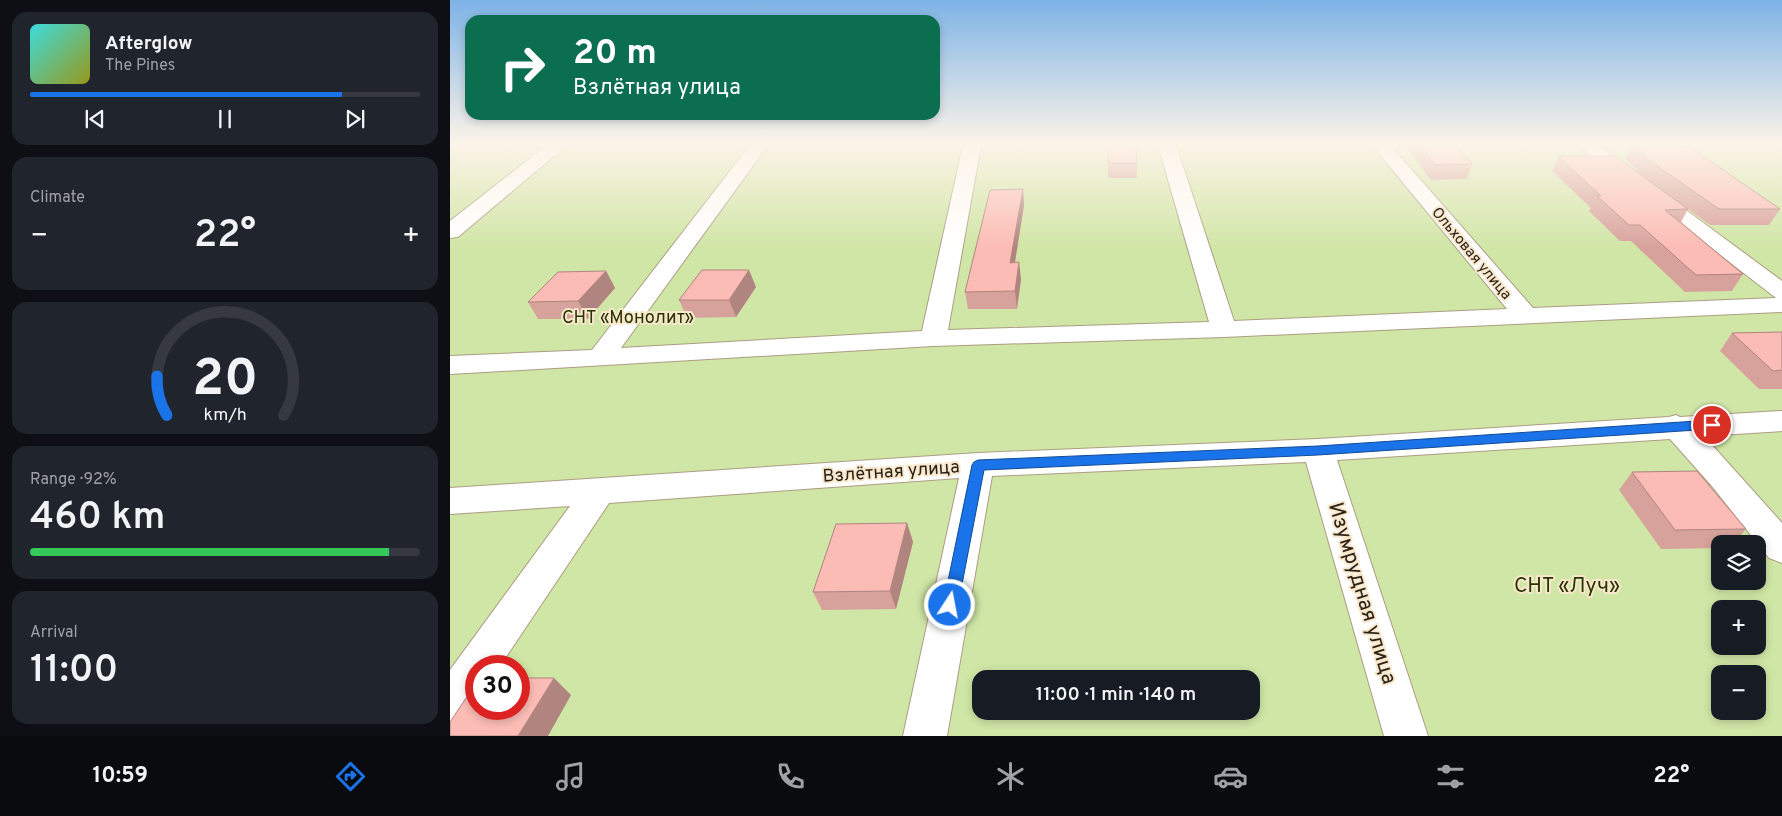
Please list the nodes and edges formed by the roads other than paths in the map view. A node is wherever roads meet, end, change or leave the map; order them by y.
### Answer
1 (515, 179) edge
2 (733, 179) edge
3 (965, 179) edge
4 (1178, 179) edge
5 (1409, 179) edge
6 (1633, 179) edge
7 (450, 232) edge
8 (1782, 292) edge
9 (1782, 306) edge
10 (1525, 315) junction
11 (1224, 329) junction
12 (933, 338) junction
13 (600, 358) junction
14 (450, 365) edge
15 (1782, 421) edge
16 (1676, 426) junction
17 (1318, 450) junction
18 (978, 465) junction
19 (598, 493) junction
20 (450, 501) edge
21 (1782, 548) edge
22 (485, 655) edge
23 (465, 684) edge
24 (450, 706) edge
25 (925, 736) edge
26 (1406, 736) edge

1 - 7 street
2 - 13 street
3 - 12 street
4 - 11 street
5 - 10 street, Ольховая улица
6 - 8 street
9 - 10 street
10 - 11 street
11 - 12 street
12 - 13 street
13 - 14 street
15 - 16 street, Взлётная улица
16 - 17 street, Взлётная улица
16 - 21 street
17 - 18 street, Взлётная улица
17 - 26 street, Изумрудная улица
18 - 19 street, Взлётная улица
18 - 25 street
19 - 20 street, Взлётная улица
19 - 22 street
23 - 24 street

